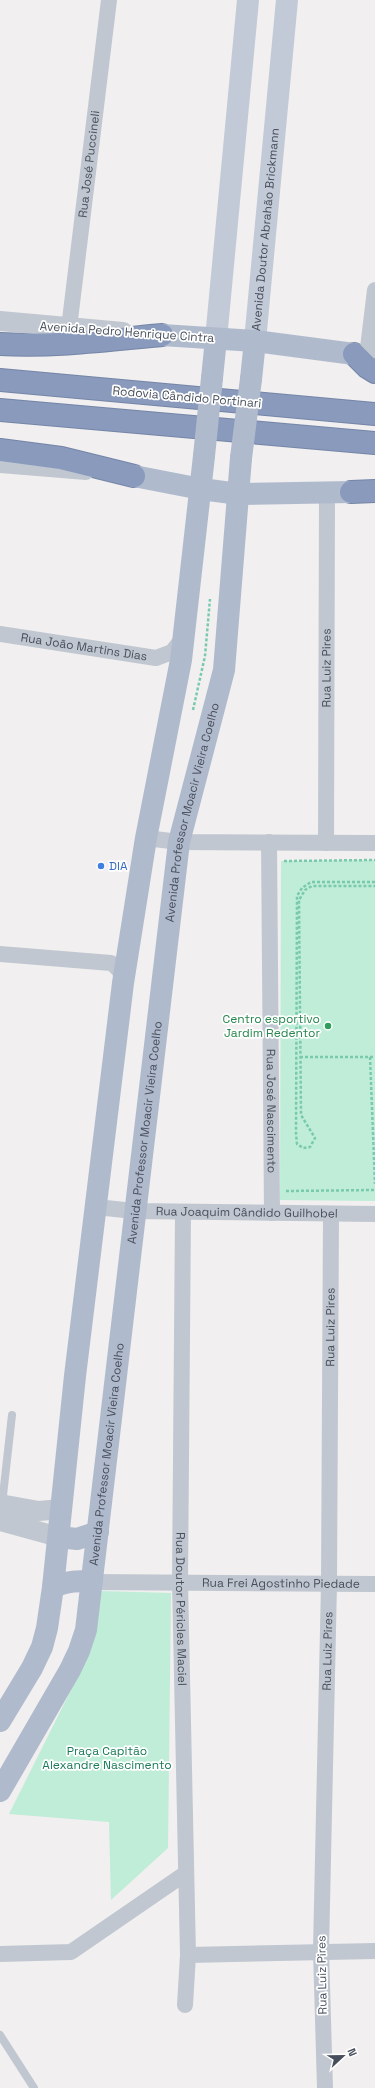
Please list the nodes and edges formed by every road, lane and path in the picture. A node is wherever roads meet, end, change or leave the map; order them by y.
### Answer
1 (109, 0) edge
2 (248, 0) edge
3 (287, 0) edge
4 (375, 290) edge
5 (0, 321) edge
6 (162, 335) joint
7 (66, 336) junction
8 (216, 339) junction
9 (255, 341) junction
10 (0, 344) edge
11 (368, 359) edge
12 (0, 380) edge
13 (0, 410) edge
14 (375, 414) edge
15 (375, 443) edge
16 (0, 450) edge
17 (241, 458) joint
18 (0, 465) edge
19 (134, 476) junction
20 (201, 489) junction
21 (375, 491) edge
22 (327, 492) junction
23 (350, 492) junction
24 (239, 494) junction
25 (375, 496) edge
26 (0, 634) edge
27 (183, 638) junction
28 (146, 838) junction
29 (180, 842) junction
30 (269, 842) junction
31 (326, 843) junction
32 (375, 843) edge
33 (375, 860) edge
34 (281, 861) dead end
35 (375, 882) edge
36 (375, 886) edge
37 (0, 954) edge
38 (124, 983) junction
39 (300, 1057) junction
40 (370, 1057) junction
41 (375, 1057) edge
42 (375, 1184) edge
43 (375, 1190) edge
44 (280, 1191) dead end
45 (96, 1207) junction
46 (134, 1211) junction
47 (183, 1212) junction
48 (272, 1213) junction
49 (331, 1214) junction
50 (375, 1214) edge
51 (12, 1415) dead end
52 (61, 1509) junction
53 (1, 1513) edge
54 (98, 1532) junction
55 (59, 1537) junction
56 (92, 1582) junction
57 (180, 1582) junction
58 (329, 1584) junction
59 (375, 1584) edge
60 (54, 1588) junction
61 (0, 1721) edge
62 (0, 1790) edge
63 (186, 1873) junction
64 (321, 1950) junction
65 (375, 1951) edge
66 (0, 1954) edge
67 (188, 1955) junction
68 (185, 2005) dead end
69 (0, 2036) edge
70 (34, 2088) edge
71 (325, 2088) edge

1 - 7 street, Rua José Puccineli
2 - 8 main road
3 - 9 main road, Avenida Doutor Abrahão Brickmann
4 - 11 street
5 - 7 street, Avenida Pedro Henrique Cintra
6 - 7 highway
6 - 8 main road, Avenida Pedro Henrique Cintra
7 - 10 highway
8 - 9 main road, Avenida Pedro Henrique Cintra
8 - 20 main road, bridge
9 - 11 main road, Avenida Pedro Henrique Cintra
9 - 17 main road, Avenida Doutor Abrahão Brickmann, bridge
12 - 14 highway, Rodovia Cândido Portinari
13 - 15 highway
16 - 19 highway
17 - 24 main road, Avenida Professor Moacir Vieira Coelho
18 - 19 street
19 - 20 main road
20 - 24 main road
20 - 27 main road
21 - 23 highway
22 - 23 main road
22 - 24 main road
22 - 31 street, Rua Luiz Pires
23 - 25 street
24 - 29 main road, Avenida Professor Moacir Vieira Coelho
26 - 27 street, Rua João Martins Dias
27 - 28 main road
28 - 29 street
28 - 38 main road
29 - 30 street
29 - 46 main road, Avenida Professor Moacir Vieira Coelho
30 - 31 street
30 - 48 street, Rua José Nascimento
31 - 32 street
33 - 34 path
35 - 39 path
36 - 39 path
37 - 38 street
38 - 45 main road
39 - 40 path
40 - 41 path
40 - 42 path
43 - 44 path
45 - 46 street, Rua Joaquim Cândido Guilhobel
45 - 52 main road
46 - 47 street, Rua Joaquim Cândido Guilhobel
46 - 54 main road, Avenida Professor Moacir Vieira Coelho
47 - 48 street, Rua Joaquim Cândido Guilhobel
47 - 57 street, Rua Doutor Péricles Maciel
48 - 49 street, Rua Joaquim Cândido Guilhobel
49 - 50 street, Rua Joaquim Cândido Guilhobel
49 - 58 street, Rua Luiz Pires
51 - 53 lane
52 - 53 street
52 - 55 main road
53 - 55 street
54 - 55 main road
54 - 56 main road, Avenida Professor Moacir Vieira Coelho
55 - 60 main road
56 - 57 street, Rua Frei Agostinho Piedade
56 - 60 main road
56 - 62 main road, Avenida Professor Moacir Vieira Coelho
57 - 58 street, Rua Frei Agostinho Piedade
57 - 63 street, Rua Doutor Péricles Maciel
58 - 59 street, Rua Frei Agostinho Piedade
58 - 64 street, Rua Luiz Pires
60 - 61 main road
63 - 66 street
63 - 67 street, Rua Doutor Péricles Maciel
64 - 65 street
64 - 67 street
64 - 71 street, Rua Luiz Pires
67 - 68 street, Rua Doutor Péricles Maciel
69 - 70 lane

